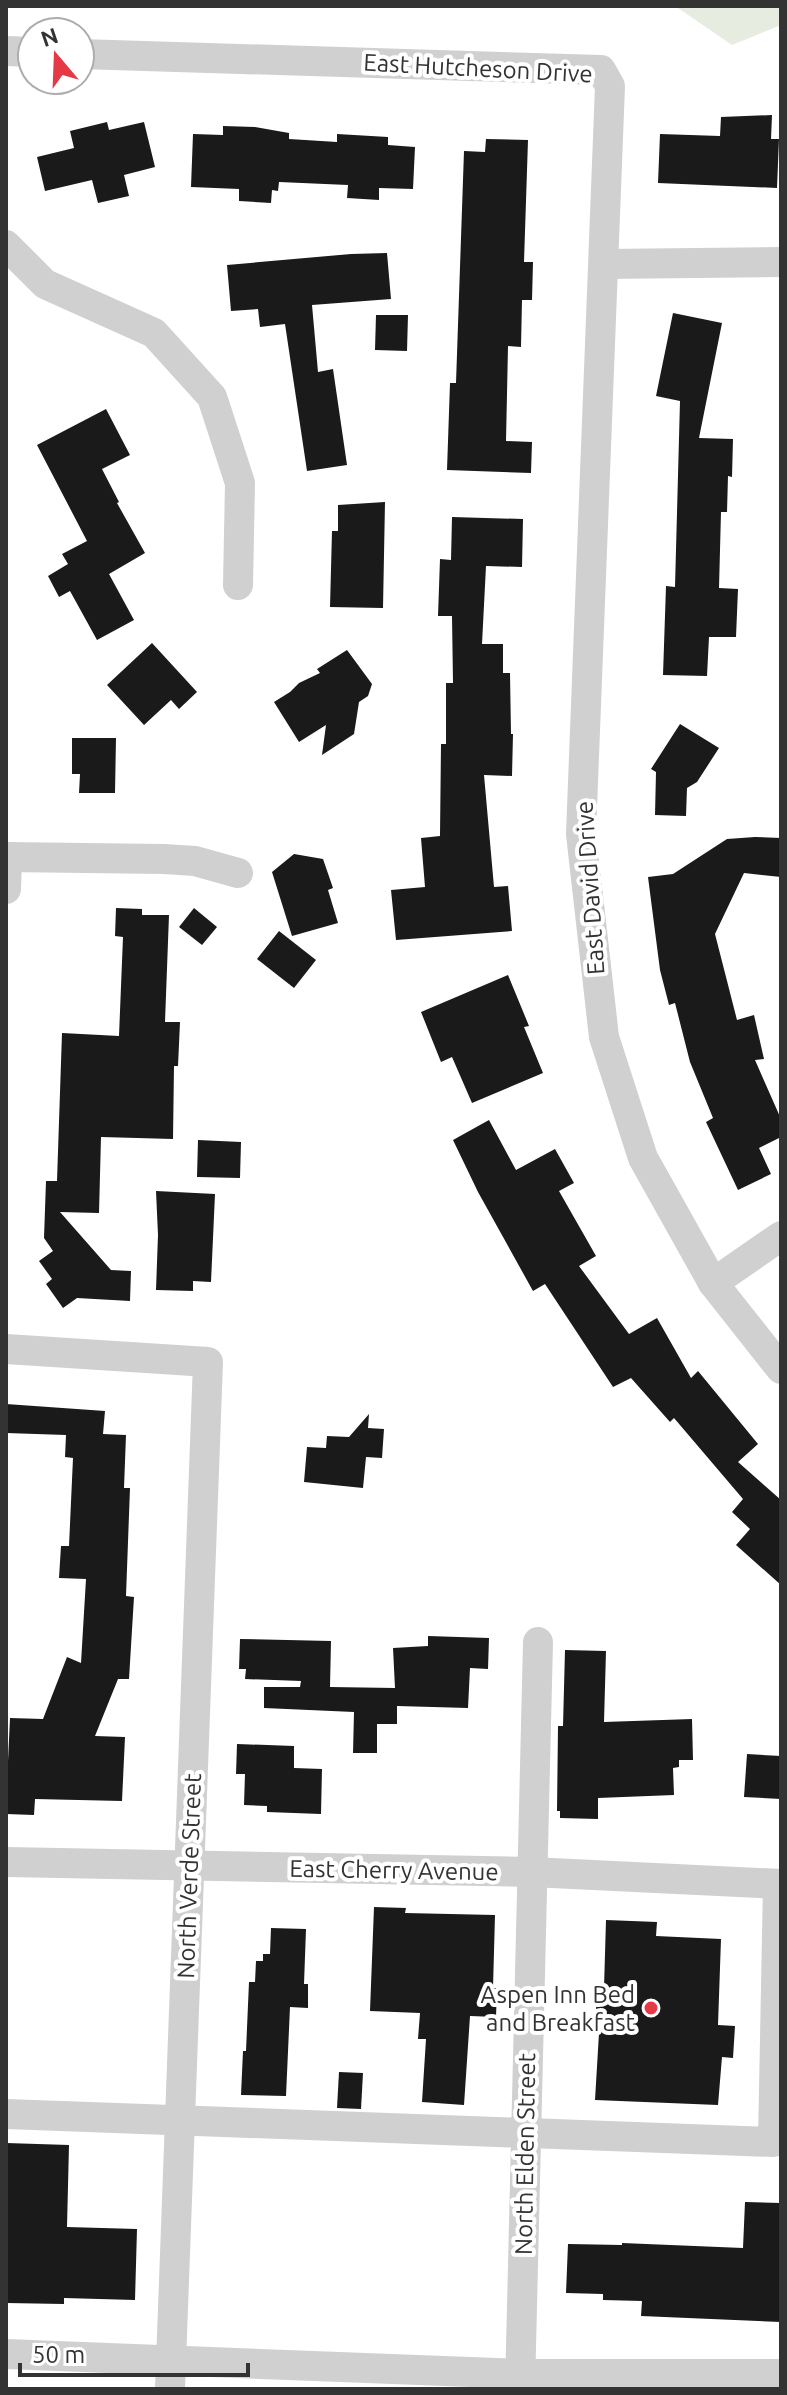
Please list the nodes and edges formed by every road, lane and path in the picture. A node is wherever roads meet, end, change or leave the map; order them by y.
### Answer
1 (96, 54) edge
2 (6, 245) edge
3 (781, 262) edge
4 (604, 264) junction
5 (238, 585) dead end
6 (6, 857) edge
7 (238, 873) dead end
8 (6, 889) edge
9 (781, 1236) edge
10 (713, 1283) junction
11 (6, 1349) edge
12 (781, 1369) edge
13 (538, 1642) dead end
14 (6, 1862) edge
15 (190, 1867) junction
16 (531, 1872) junction
17 (780, 1884) edge
18 (6, 2114) edge
19 (180, 2121) junction
20 (525, 2134) junction
21 (6, 2354) edge
22 (170, 2374) edge
23 (781, 2374) edge
24 (520, 2381) edge

1 - 4 street, East Hutcheson Drive
2 - 5 street
3 - 4 street
4 - 10 street, East David Drive
6 - 7 street
6 - 8 street
9 - 10 street
10 - 12 street, East David Drive
11 - 15 street, North Verde Street
13 - 16 street, North Elden Street
14 - 15 street, East Cherry Avenue
15 - 16 street, East Cherry Avenue
15 - 19 street, North Verde Street
16 - 17 street, East Cherry Avenue
16 - 20 street, North Elden Street
17 - 20 street
18 - 19 street
19 - 20 street
19 - 22 street, North Verde Street
20 - 24 street, North Elden Street
21 - 22 street
22 - 24 street
23 - 24 street

